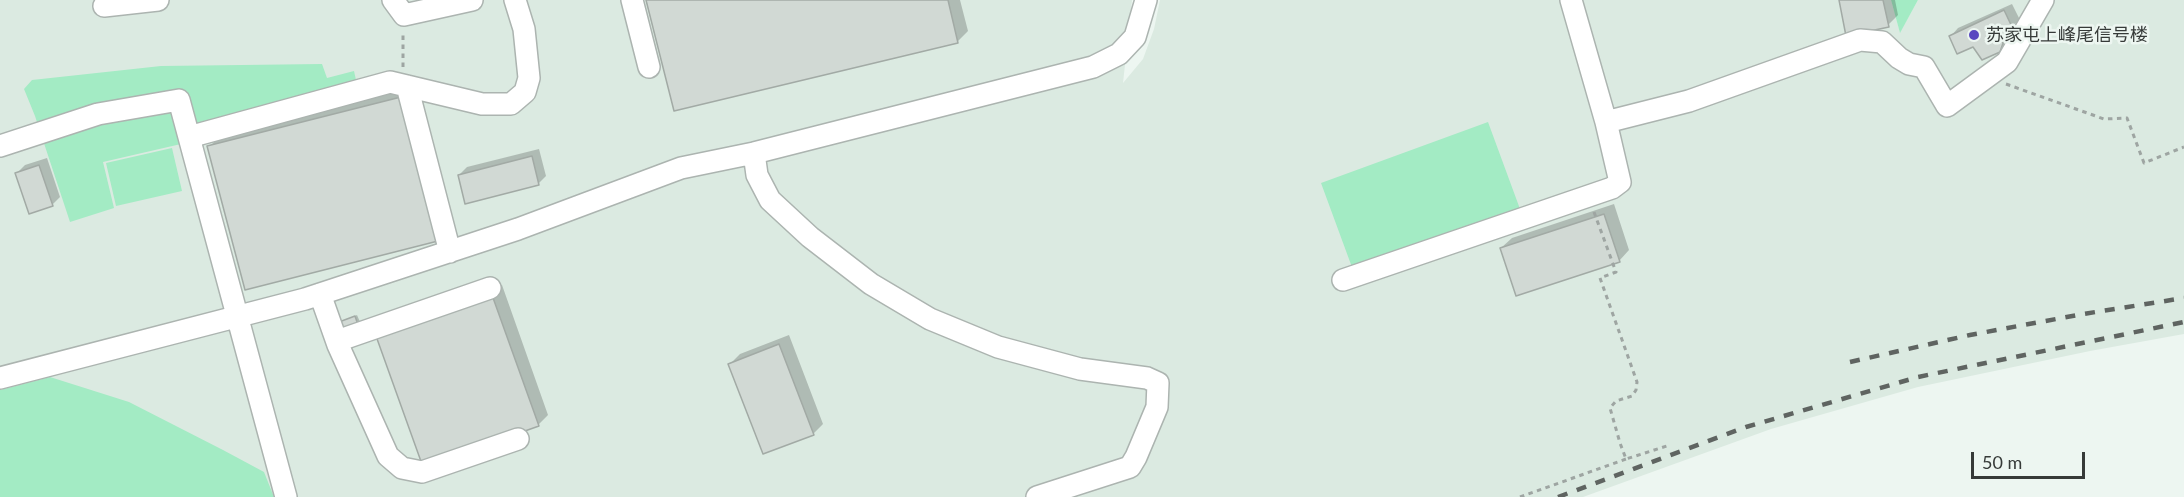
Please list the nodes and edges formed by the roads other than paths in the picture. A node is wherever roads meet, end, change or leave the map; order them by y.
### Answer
1 (152, 0) edge
2 (158, 0) edge
3 (472, 0) edge
4 (515, 0) edge
5 (633, 0) edge
6 (1146, 0) edge
7 (1571, 0) edge
8 (2043, 0) edge
9 (104, 6) dead end
10 (398, 7) edge
11 (650, 67) dead end
12 (407, 86) junction
13 (1606, 122) junction
14 (189, 137) junction
15 (0, 146) edge
16 (754, 153) junction
17 (450, 252) junction
18 (1343, 280) dead end
19 (490, 288) dead end
20 (320, 294) junction
21 (237, 318) junction
22 (337, 341) junction
23 (0, 378) edge
24 (518, 439) dead end
25 (286, 497) edge
26 (1037, 497) edge

1 - 2 lane
1 - 9 lane
3 - 10 lane
4 - 12 lane
5 - 11 lane
6 - 16 lane
7 - 13 lane
8 - 13 lane
12 - 14 lane
12 - 17 lane
13 - 18 lane
14 - 15 lane
14 - 21 lane
16 - 17 lane
16 - 26 lane
17 - 20 lane
19 - 22 lane
20 - 21 lane
20 - 22 lane
21 - 23 lane
21 - 25 lane
22 - 24 lane

